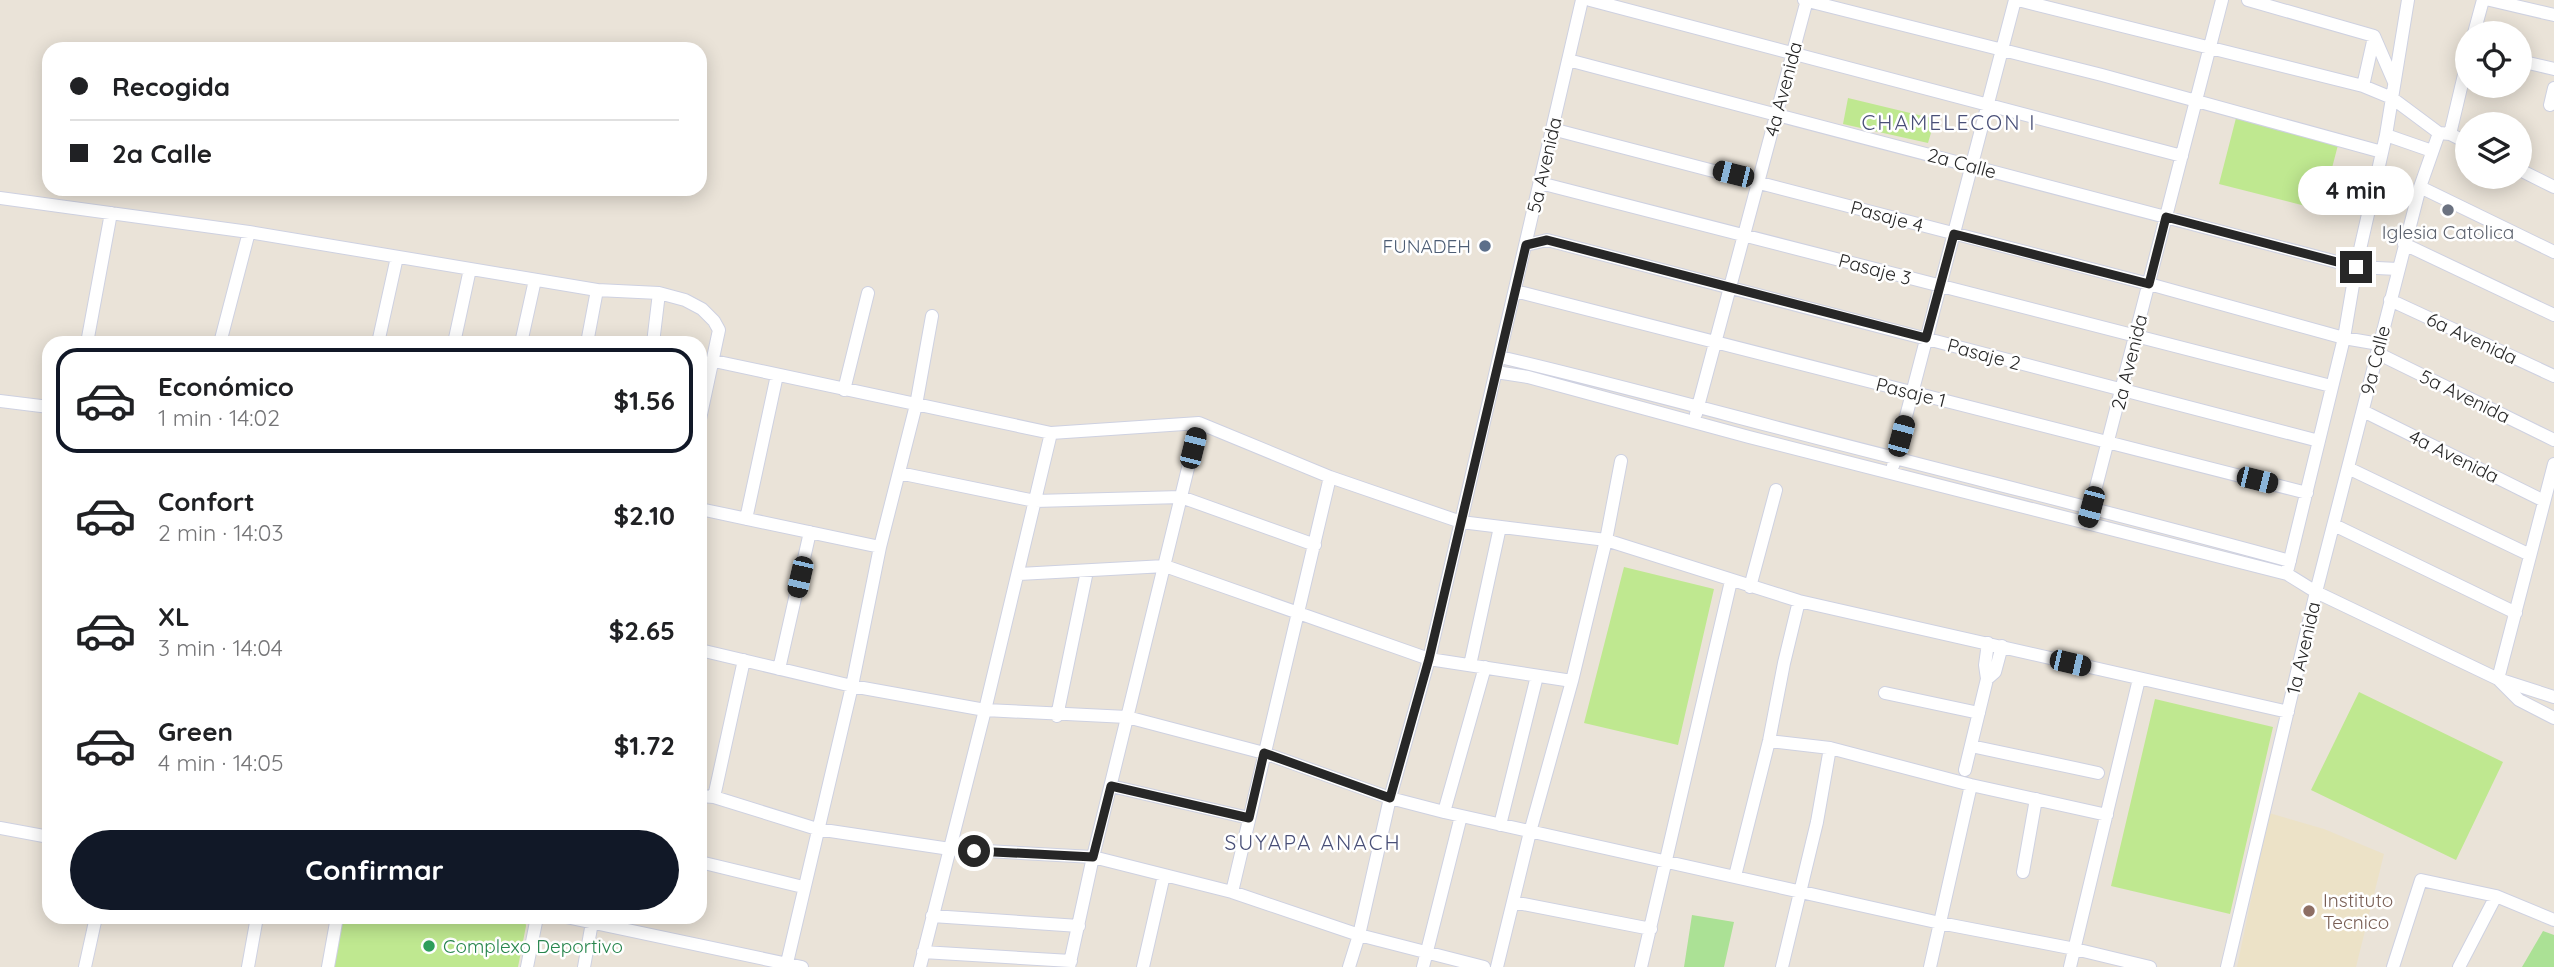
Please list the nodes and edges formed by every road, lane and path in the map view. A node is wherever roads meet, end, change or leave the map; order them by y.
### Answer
1 (1582, 0) edge
2 (1590, 0) edge
3 (1806, 0) edge
4 (2017, 0) edge
5 (2222, 0) edge
6 (2248, 0) edge
7 (2408, 0) edge
8 (2483, 0) edge
9 (2490, 0) edge
10 (2554, 15) edge
11 (2477, 21) edge
12 (2374, 36) junction
13 (2210, 47) junction
14 (2002, 51) junction
15 (1793, 54) junction
16 (1568, 60) junction
17 (2532, 64) edge
18 (2554, 69) edge
19 (2394, 82) junction
20 (2363, 86) junction
21 (2554, 88) edge
22 (2392, 98) junction
23 (2455, 98) edge
24 (2196, 100) junction
25 (1988, 104) junction
26 (2550, 105) dead end
27 (1776, 116) junction
28 (1552, 129) junction
29 (2444, 133) junction
30 (2386, 135) junction
31 (2455, 138) edge
32 (2432, 151) junction
33 (2382, 152) junction
34 (2182, 156) junction
35 (1972, 165) junction
36 (2532, 176) edge
37 (1758, 181) junction
38 (1540, 183) junction
39 (2420, 187) junction
40 (2554, 187) edge
41 (0, 198) edge
42 (111, 214) junction
43 (2166, 217) junction
44 (249, 232) junction
45 (1744, 234) junction
46 (1954, 234) junction
47 (2404, 244) junction
48 (1526, 245) junction
49 (2554, 252) edge
50 (397, 257) junction
51 (2356, 267) junction
52 (470, 269) junction
53 (2398, 269) junction
54 (535, 280) junction
55 (2149, 284) junction
56 (1940, 286) junction
57 (1730, 288) junction
58 (597, 290) junction
59 (1515, 291) junction
60 (659, 293) junction
61 (868, 293) dead end
62 (2390, 300) junction
63 (2554, 315) edge
64 (932, 316) dead end
65 (88, 336) edge
66 (222, 336) edge
67 (380, 336) edge
68 (456, 336) edge
69 (523, 336) edge
70 (588, 336) edge
71 (654, 336) edge
72 (2135, 337) junction
73 (1926, 338) junction
74 (2344, 338) junction
75 (1715, 342) junction
76 (2378, 348) junction
77 (1500, 357) junction
78 (713, 361) junction
79 (1496, 372) junction
80 (777, 375) junction
81 (2554, 376) edge
82 (2331, 386) junction
83 (707, 388) edge
84 (844, 390) junction
85 (2121, 391) junction
86 (1912, 392) junction
87 (0, 401) edge
88 (916, 405) junction
89 (42, 406) edge
90 (1698, 406) junction
91 (2363, 411) junction
92 (1694, 421) junction
93 (1199, 424) junction
94 (1051, 433) junction
95 (2554, 440) edge
96 (2108, 442) junction
97 (2319, 442) junction
98 (1895, 458) junction
99 (1621, 461) dead end
100 (2554, 464) edge
101 (2348, 468) junction
102 (900, 473) junction
103 (1891, 473) junction
104 (1330, 477) junction
105 (1776, 490) dead end
106 (2307, 493) junction
107 (1181, 496) junction
108 (2544, 501) junction
109 (1035, 502) junction
110 (2091, 507) junction
111 (707, 511) edge
112 (746, 519) junction
113 (1461, 522) junction
114 (2088, 522) junction
115 (2334, 525) junction
116 (1500, 527) junction
117 (810, 532) junction
118 (1606, 540) junction
119 (1315, 545) junction
120 (880, 547) junction
121 (2530, 555) junction
122 (1165, 566) junction
123 (2289, 567) junction
124 (1087, 571) junction
125 (1019, 574) junction
126 (1731, 581) junction
127 (1750, 587) junction
128 (2316, 592) junction
129 (1799, 601) junction
130 (2515, 613) junction
131 (1299, 614) junction
132 (1988, 643) junction
133 (2001, 646) junction
134 (707, 652) edge
135 (1429, 659) junction
136 (744, 660) junction
137 (1470, 665) junction
138 (1485, 667) junction
139 (779, 669) junction
140 (1537, 676) junction
141 (1987, 679) junction
142 (2138, 679) junction
143 (2498, 679) junction
144 (1572, 681) junction
145 (852, 686) junction
146 (1885, 693) dead end
147 (2553, 693) edge
148 (985, 710) junction
149 (2288, 712) junction
150 (1979, 713) junction
151 (1056, 716) junction
152 (1127, 717) junction
153 (2554, 719) edge
154 (1769, 741) junction
155 (1971, 746) junction
156 (1830, 748) junction
157 (1264, 753) junction
158 (1965, 770) dead end
159 (2098, 773) dead end
160 (1971, 785) junction
161 (1111, 786) junction
162 (707, 796) edge
163 (714, 797) junction
164 (1390, 798) junction
165 (2036, 799) junction
166 (1444, 812) junction
167 (2107, 815) junction
168 (1461, 816) junction
169 (1249, 818) junction
170 (1500, 825) junction
171 (0, 828) edge
172 (817, 829) junction
173 (1530, 832) junction
174 (42, 836) edge
175 (950, 849) junction
176 (1093, 857) junction
177 (1665, 860) junction
178 (707, 864) edge
179 (2023, 872) dead end
180 (1164, 875) junction
181 (1735, 876) junction
182 (803, 887) junction
183 (1801, 891) junction
184 (1233, 892) junction
185 (2496, 896) junction
186 (1513, 902) junction
187 (932, 916) junction
188 (2554, 920) edge
189 (1940, 923) junction
190 (94, 924) edge
191 (256, 924) edge
192 (336, 924) edge
193 (536, 924) edge
194 (592, 924) edge
195 (614, 924) edge
196 (1079, 926) junction
197 (1651, 929) junction
198 (1359, 935) junction
199 (2075, 948) junction
200 (923, 952) junction
201 (1426, 953) junction
202 (1070, 964) edge
203 (787, 965) edge
204 (85, 967) edge
205 (248, 967) edge
206 (328, 967) edge
207 (527, 967) edge
208 (584, 967) edge
209 (802, 967) edge
210 (920, 967) edge
211 (1143, 967) edge
212 (1349, 967) edge
213 (1423, 967) edge
214 (1484, 967) edge
215 (1497, 967) edge
216 (1641, 967) edge
217 (1782, 967) edge
218 (1930, 967) edge
219 (2070, 967) edge
220 (2150, 967) edge
221 (2227, 967) edge
222 (2393, 967) edge
223 (2459, 967) edge

1 - 16 street, 5a Avenida
2 - 15 street
3 - 14 street
3 - 15 street, 4a Avenida
4 - 13 street
4 - 14 street
5 - 13 street, 2a Avenida
6 - 12 street
7 - 19 street
8 - 11 street
9 - 10 street
12 - 19 street
12 - 20 street
13 - 20 street
13 - 24 street, 2a Avenida
14 - 24 street
14 - 25 street
15 - 25 street
15 - 27 street, 4a Avenida
16 - 27 street, 2a Calle
16 - 28 street, 5a Avenida
17 - 18 street
19 - 22 street
20 - 22 street
21 - 26 street
22 - 29 street
22 - 30 street
23 - 29 street, 9a Calle
24 - 33 street
24 - 34 street, 2a Avenida
25 - 34 street
25 - 35 street
27 - 35 street, 2a Calle
27 - 37 street, 4a Avenida
28 - 37 street, Pasaje 4
28 - 38 street, 5a Avenida
29 - 31 street
29 - 32 street, 9a Calle
30 - 32 street
30 - 33 street
32 - 39 street, 9a Calle
33 - 51 street
34 - 43 street, 2a Avenida
35 - 43 street, 2a Calle
35 - 46 street
36 - 40 street
37 - 45 street, 4a Avenida
37 - 46 street, Pasaje 4
38 - 45 street, Pasaje 3
38 - 48 street, 5a Avenida
39 - 47 street, 9a Calle
39 - 49 street
41 - 42 street
42 - 44 street
42 - 65 street
43 - 51 street, 2a Calle
43 - 55 street, 2a Avenida
44 - 50 street
44 - 66 street
45 - 56 street, Pasaje 3
45 - 57 street, 4a Avenida
46 - 55 street, Pasaje 4
46 - 56 street
47 - 53 street, 9a Calle
47 - 63 street
48 - 57 street, Pasaje 2
48 - 59 street, 5a Avenida
50 - 52 street
50 - 67 street
51 - 53 street, 2a Calle
51 - 74 street
52 - 54 street
52 - 68 street
53 - 62 street, 9a Calle
54 - 58 street
54 - 69 street
55 - 72 street, 2a Avenida
55 - 74 street, Pasaje 4
56 - 72 street, Pasaje 3
56 - 73 street
57 - 73 street, Pasaje 2
57 - 75 street, 4a Avenida
58 - 60 street
58 - 70 street
59 - 75 street, Pasaje 1
59 - 77 street, 5a Avenida
60 - 71 street
60 - 78 street
61 - 84 street
62 - 76 street, 9a Calle
62 - 81 street, 6a Avenida
64 - 88 street
72 - 82 street, Pasaje 3
72 - 85 street, 2a Avenida
73 - 85 street, Pasaje 2
73 - 86 street
74 - 76 street, 5a Avenida
74 - 82 street
75 - 86 street, Pasaje 1
75 - 90 street, 4a Avenida
76 - 91 street, 9a Calle
76 - 95 street, 5a Avenida
77 - 79 street, 5a Avenida
77 - 90 street
78 - 80 street
78 - 83 street
79 - 92 street
79 - 113 street, 5a Avenida
80 - 84 street
80 - 112 street
82 - 97 street
84 - 88 street
85 - 96 street, 2a Avenida
85 - 97 street, Pasaje 2
86 - 96 street, Pasaje 1
86 - 98 street
87 - 89 street
88 - 94 street
88 - 102 street
90 - 92 street, 4a Avenida
90 - 98 street
91 - 101 street, 9a Calle
91 - 108 street, 4a Avenida
92 - 103 street
93 - 94 street
93 - 104 street
93 - 107 street
94 - 109 street
96 - 106 street, Pasaje 1
96 - 110 street, 2a Avenida
97 - 106 street
98 - 103 street
98 - 110 street
99 - 118 street
100 - 108 street
101 - 115 street, 9a Calle
101 - 121 street
102 - 109 street
102 - 120 street
103 - 114 street
104 - 113 street
104 - 119 street
105 - 127 street
106 - 123 street
107 - 109 street
107 - 119 street
107 - 122 street
108 - 121 street
109 - 125 street
110 - 114 street, 2a Avenida
110 - 123 street
111 - 112 street
112 - 117 street
113 - 116 street
113 - 135 street, 5a Avenida
114 - 123 street
115 - 128 street, 9a Calle
115 - 130 street
116 - 118 street
116 - 137 street
117 - 120 street
117 - 139 street
118 - 126 street
118 - 144 street
119 - 131 street
120 - 145 street
121 - 130 street
122 - 124 street
122 - 131 street
122 - 152 street
123 - 128 street
124 - 125 street
124 - 151 street
125 - 148 street
126 - 127 street
126 - 177 street
127 - 129 street
128 - 143 street, 1a Avenida
128 - 149 street, 1a Avenida
129 - 132 street
129 - 154 street
130 - 143 street
131 - 135 street
131 - 157 street
132 - 133 street
132 - 141 street
133 - 141 street
133 - 142 street
134 - 136 street
135 - 137 street
135 - 164 street, 5a Avenida
136 - 139 street
136 - 163 street
137 - 138 street
138 - 140 street
138 - 166 street
139 - 145 street
140 - 144 street
140 - 170 street
141 - 150 street
142 - 149 street
142 - 167 street
143 - 147 street
143 - 153 street, 1a Avenida
144 - 173 street
145 - 148 street
145 - 172 street
146 - 150 street
148 - 151 street
148 - 175 street
149 - 221 street, 1a Avenida
150 - 155 street
151 - 152 street
152 - 157 street
152 - 161 street
154 - 156 street
154 - 181 street
155 - 158 street
155 - 159 street
156 - 160 street
156 - 183 street
157 - 164 street
157 - 169 street
160 - 165 street
160 - 189 street
161 - 169 street
161 - 176 street
162 - 163 street
163 - 172 street
164 - 166 street
164 - 198 street, 5a Avenida
165 - 167 street
165 - 179 street
166 - 168 street
167 - 199 street
168 - 170 street
168 - 201 street
169 - 184 street
170 - 173 street
171 - 174 street
172 - 175 street
172 - 182 street
173 - 177 street
173 - 186 street
175 - 176 street
175 - 187 street
176 - 180 street
176 - 196 street
177 - 181 street
177 - 197 street
178 - 182 street
180 - 184 street
180 - 211 street
181 - 183 street
182 - 203 street
183 - 189 street
183 - 217 street
184 - 198 street
185 - 188 street
185 - 222 street
185 - 223 street
186 - 197 street
186 - 215 street
187 - 196 street
187 - 200 street
189 - 199 street
189 - 218 street
190 - 204 street
191 - 205 street
192 - 206 street
193 - 207 street
194 - 208 street
195 - 203 street
196 - 202 street
197 - 216 street
198 - 201 street
198 - 212 street, 5a Avenida
199 - 219 street
199 - 220 street
200 - 202 street
200 - 210 street
201 - 213 street
201 - 214 street
203 - 209 street

